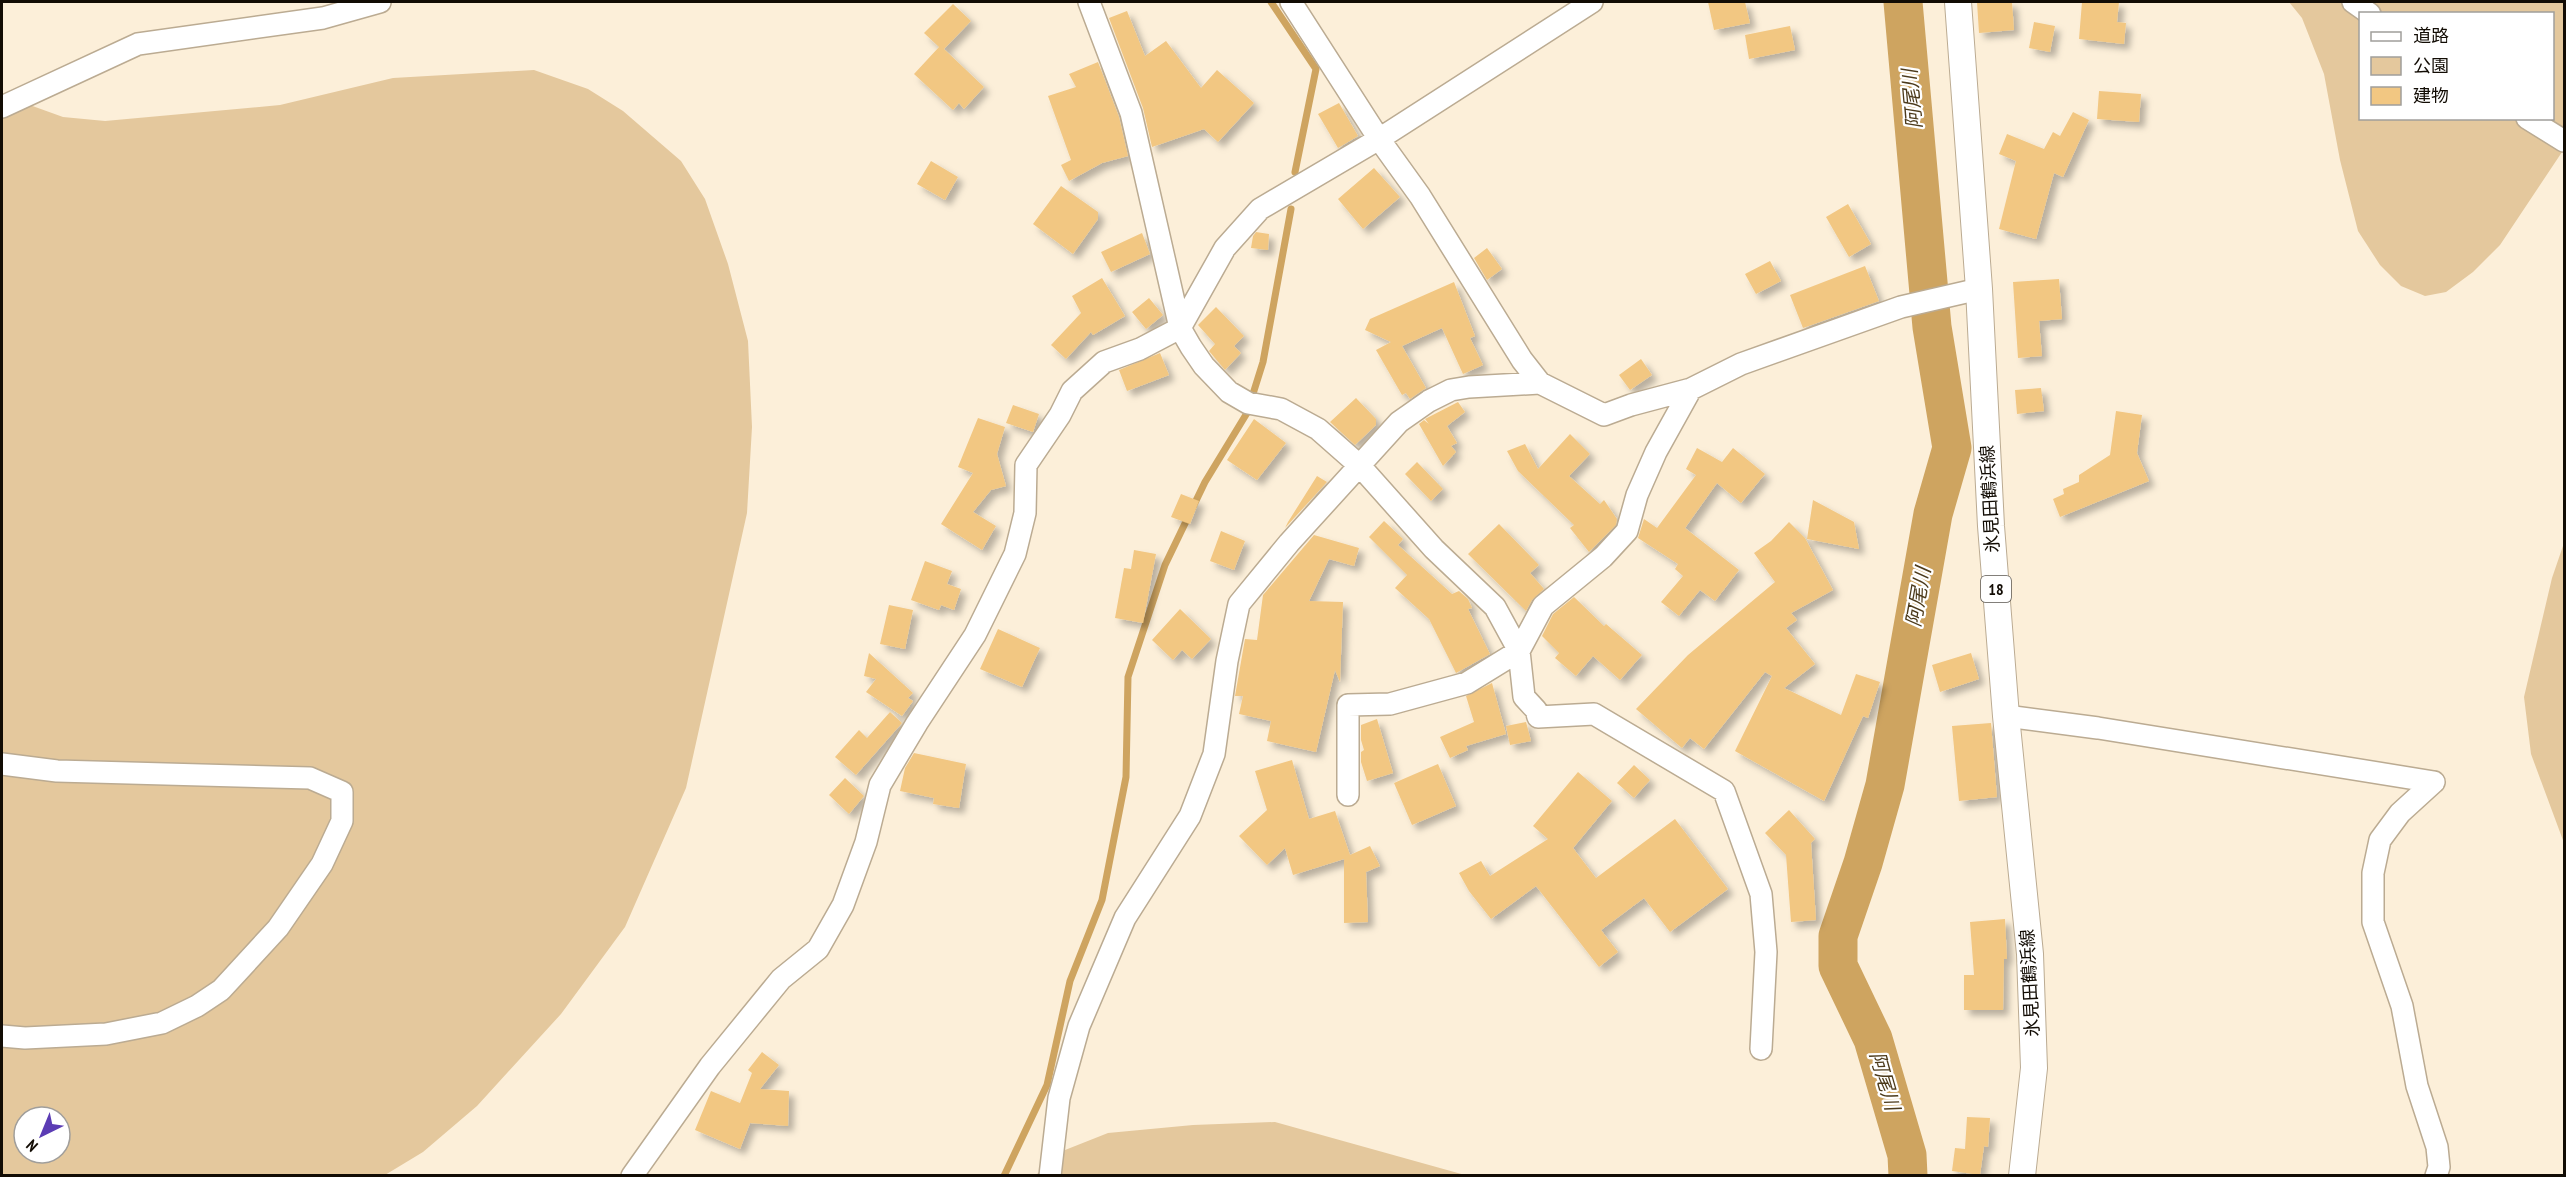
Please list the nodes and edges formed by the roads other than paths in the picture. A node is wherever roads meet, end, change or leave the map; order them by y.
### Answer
1 (380, 2) edge
2 (1089, 2) edge
3 (1291, 2) edge
4 (1592, 2) edge
5 (1958, 2) edge
6 (2353, 2) edge
7 (2367, 12) edge
8 (2, 107) edge
9 (2530, 120) edge
10 (1379, 139) junction
11 (2565, 141) edge
12 (1967, 292) junction
13 (1180, 328) junction
14 (1540, 383) junction
15 (1691, 389) junction
16 (1360, 466) junction
17 (1519, 651) junction
18 (2006, 716) junction
19 (2, 764) edge
20 (1348, 795) dead end
21 (2, 1036) edge
22 (1761, 1049) dead end
23 (632, 1176) edge
24 (1050, 1176) edge
25 (2022, 1176) edge
26 (2436, 1176) edge

1 - 8 street
2 - 13 street
3 - 10 street
4 - 10 street
5 - 12 main road, 氷見田鶴浜線 / 18
6 - 7 street
9 - 11 street
10 - 13 street
10 - 14 street
12 - 15 street
12 - 18 main road, 氷見田鶴浜線 / 18
13 - 16 street
13 - 23 street
14 - 15 street
14 - 16 street
15 - 17 street
16 - 17 street
16 - 24 street
17 - 20 street
17 - 22 street
18 - 25 main road, 氷見田鶴浜線 / 18
18 - 26 street
19 - 21 street

